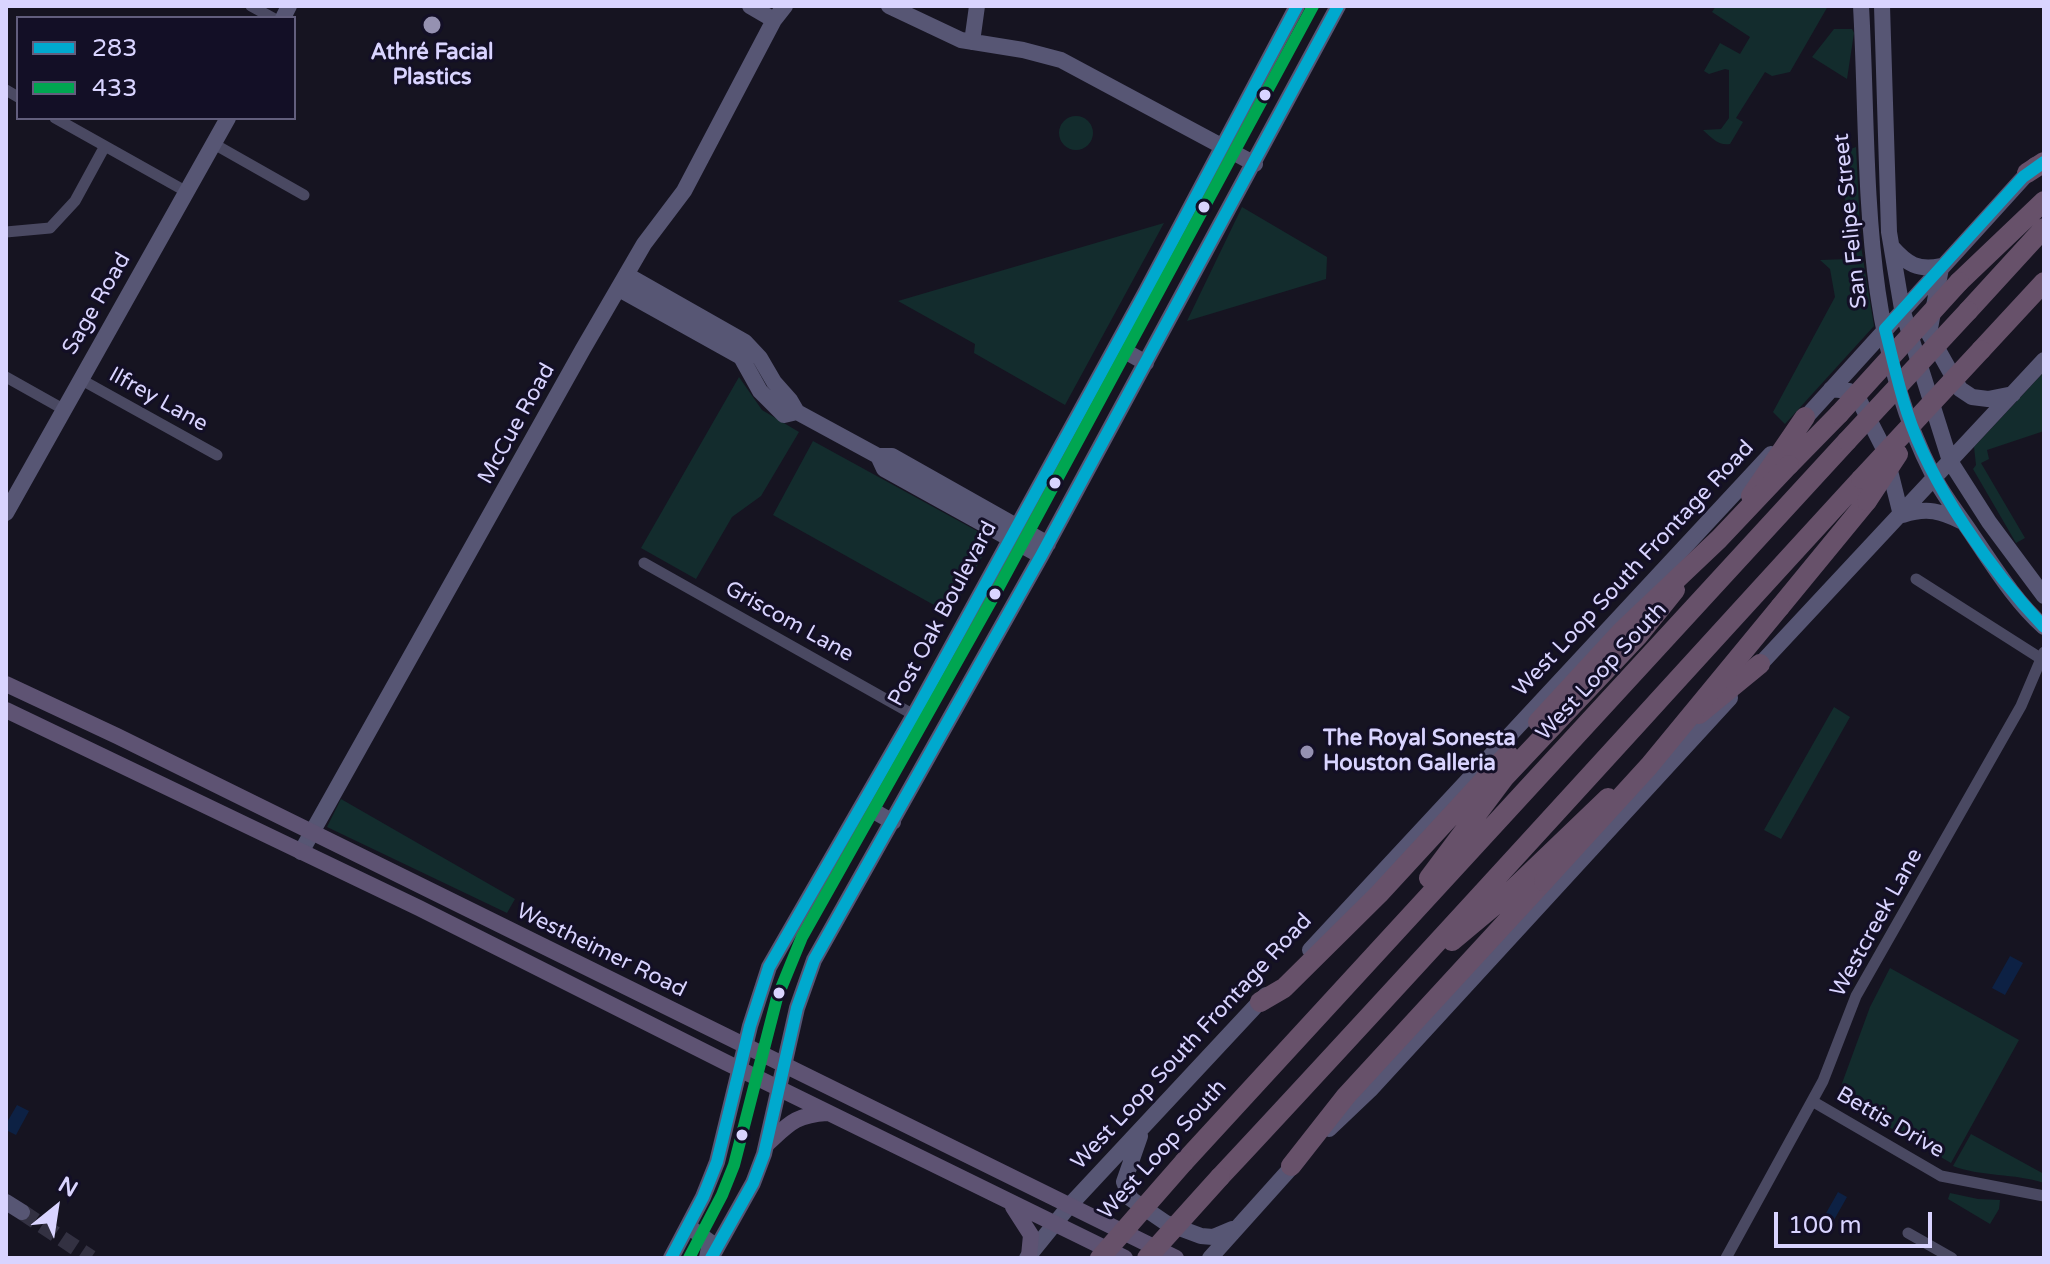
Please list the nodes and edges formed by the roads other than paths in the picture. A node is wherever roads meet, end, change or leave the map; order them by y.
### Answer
1 (251, 6) edge
2 (750, 6) edge
3 (785, 6) edge
4 (889, 6) edge
5 (977, 6) edge
6 (1297, 6) edge
7 (1338, 6) edge
8 (1861, 6) edge
9 (1882, 6) edge
10 (269, 16) edge
11 (774, 20) junction
12 (972, 42) junction
13 (59, 120) edge
14 (227, 120) edge
15 (1886, 128) junction
16 (1864, 131) junction
17 (214, 144) junction
18 (105, 146) junction
19 (1221, 146) junction
20 (2044, 154) edge
21 (1255, 164) junction
22 (2036, 168) edge
23 (187, 192) junction
24 (304, 195) dead end
25 (2044, 201) edge
26 (2044, 228) edge
27 (6, 232) edge
28 (1892, 247) junction
29 (1941, 266) junction
30 (623, 282) junction
31 (2044, 282) edge
32 (1902, 309) junction
33 (1885, 329) junction
34 (1116, 346) junction
35 (2044, 360) edge
36 (1146, 363) junction
37 (6, 377) edge
38 (80, 379) junction
39 (1831, 389) junction
40 (2013, 394) junction
41 (1933, 401) junction
42 (63, 409) junction
43 (1805, 417) junction
44 (217, 455) dead end
45 (1950, 461) junction
46 (1935, 478) junction
47 (6, 513) edge
48 (1901, 515) junction
49 (1965, 523) junction
50 (1012, 532) junction
51 (1045, 550) junction
52 (644, 563) dead end
53 (1916, 579) dead end
54 (2044, 596) edge
55 (2044, 627) edge
56 (2042, 655) edge
57 (1760, 664) junction
58 (6, 684) edge
59 (6, 710) edge
60 (914, 715) junction
61 (117, 736) junction
62 (67, 737) junction
63 (118, 762) junction
64 (187, 771) junction
65 (863, 805) junction
66 (893, 822) junction
67 (312, 834) junction
68 (301, 852) junction
69 (419, 908) junction
70 (484, 918) junction
71 (1363, 966) junction
72 (551, 975) junction
73 (1405, 980) junction
74 (613, 981) junction
75 (1260, 1002) junction
76 (746, 1046) junction
77 (784, 1064) junction
78 (740, 1069) junction
79 (778, 1088) junction
80 (1812, 1101) junction
81 (829, 1113) junction
82 (1143, 1127) junction
83 (767, 1144) junction
84 (1291, 1166) junction
85 (2044, 1196) edge
86 (6, 1202) edge
87 (1010, 1203) junction
88 (1070, 1205) junction
89 (22, 1212) tunnel mouth
90 (1054, 1224) junction
91 (688, 1226) junction
92 (1238, 1226) junction
93 (1122, 1232) junction
94 (1908, 1233) dead end
95 (1028, 1257) edge
96 (671, 1258) edge
97 (709, 1258) edge
98 (1088, 1258) edge
99 (1100, 1258) edge
100 (1125, 1258) edge
101 (1147, 1258) edge
102 (1176, 1258) edge
103 (1210, 1258) edge
104 (1726, 1258) edge
105 (1952, 1258) edge

1 - 10 street
2 - 11 main road
3 - 11 main road, McCue Road
4 - 12 main road
5 - 12 main road
6 - 19 main road, Post Oak Boulevard
7 - 21 main road
8 - 16 main road, San Felipe Street
9 - 15 main road, San Felipe Street
11 - 30 main road, McCue Road
12 - 19 main road
13 - 18 street
14 - 17 main road, Sage Road
15 - 16 main road
15 - 28 main road, San Felipe Street
16 - 33 main road, San Felipe Street
17 - 23 main road, Sage Road
17 - 24 street
18 - 23 street
18 - 27 street
19 - 21 main road
19 - 34 main road, Post Oak Boulevard
20 - 22 main road, West Loop South Frontage Road
21 - 36 main road
22 - 29 main road, West Loop South Frontage Road
23 - 38 main road, Sage Road
25 - 75 highway, bridge
26 - 71 highway, West Loop South, bridge
28 - 29 main road
28 - 32 main road, San Felipe Street
29 - 32 main road, West Loop South Frontage Road
29 - 40 main road
30 - 50 main road
30 - 67 main road, McCue Road
31 - 41 highway, bridge
32 - 33 main road, West Loop South Frontage Road
32 - 45 main road, San Felipe Street
33 - 39 main road, West Loop South Frontage Road
33 - 46 main road, San Felipe Street
34 - 36 main road
34 - 50 main road, Post Oak Boulevard
35 - 40 main road
36 - 51 main road
37 - 42 street
38 - 42 main road, Sage Road
38 - 44 street, Ilfrey Lane
39 - 43 main road, West Loop South Frontage Road
39 - 48 main road
40 - 45 main road
41 - 73 highway, bridge
41 - 84 highway, bridge
42 - 47 main road, Sage Road
43 - 71 highway
43 - 75 main road, West Loop South Frontage Road
45 - 46 main road
45 - 54 main road, San Felipe Street
46 - 48 main road
46 - 49 main road, San Felipe Street
48 - 49 main road
48 - 57 main road
49 - 55 main road, San Felipe Street
50 - 51 main road
50 - 60 main road, Post Oak Boulevard
51 - 66 main road
52 - 60 street, Griscom Lane
53 - 56 street
56 - 80 street, Westcreek Lane
57 - 73 highway
57 - 84 main road
58 - 61 main road, Westheimer Road
59 - 62 main road, Westheimer Road
60 - 65 main road, Post Oak Boulevard
61 - 62 main road
61 - 64 main road, Westheimer Road
62 - 63 main road, Westheimer Road
63 - 64 main road
63 - 68 main road, Westheimer Road
64 - 67 main road, Westheimer Road
65 - 66 main road
65 - 76 main road, Post Oak Boulevard
66 - 77 main road
67 - 68 main road, McCue Road
67 - 70 main road, Westheimer Road
68 - 69 main road, Westheimer Road
69 - 70 main road
69 - 72 main road, Westheimer Road
70 - 74 main road, Westheimer Road
71 - 93 highway, West Loop South, bridge
72 - 74 main road
72 - 78 main road, Westheimer Road
73 - 101 highway, bridge
74 - 76 main road, Westheimer Road
75 - 82 main road, West Loop South Frontage Road
76 - 77 main road, Westheimer Road
76 - 78 main road, Post Oak Boulevard
77 - 79 main road
77 - 88 main road, Westheimer Road
78 - 79 main road, Westheimer Road
78 - 91 main road, Post Oak Boulevard
79 - 81 main road, Westheimer Road
79 - 83 main road
80 - 85 street, Bettis Drive
80 - 104 street, Westcreek Lane
81 - 83 main road
81 - 87 main road, Westheimer Road
82 - 88 main road, West Loop South Frontage Road
82 - 92 main road
83 - 97 main road
84 - 92 main road
86 - 89 main road
87 - 90 main road, Westheimer Road
87 - 95 main road
88 - 90 main road, West Loop South Frontage Road
88 - 102 main road, Westheimer Road
90 - 95 main road, West Loop South Frontage Road
90 - 100 main road, Westheimer Road
91 - 96 main road, Post Oak Boulevard
91 - 97 main road
92 - 103 main road
93 - 98 highway, bridge
93 - 99 highway, West Loop South, bridge
94 - 105 street

